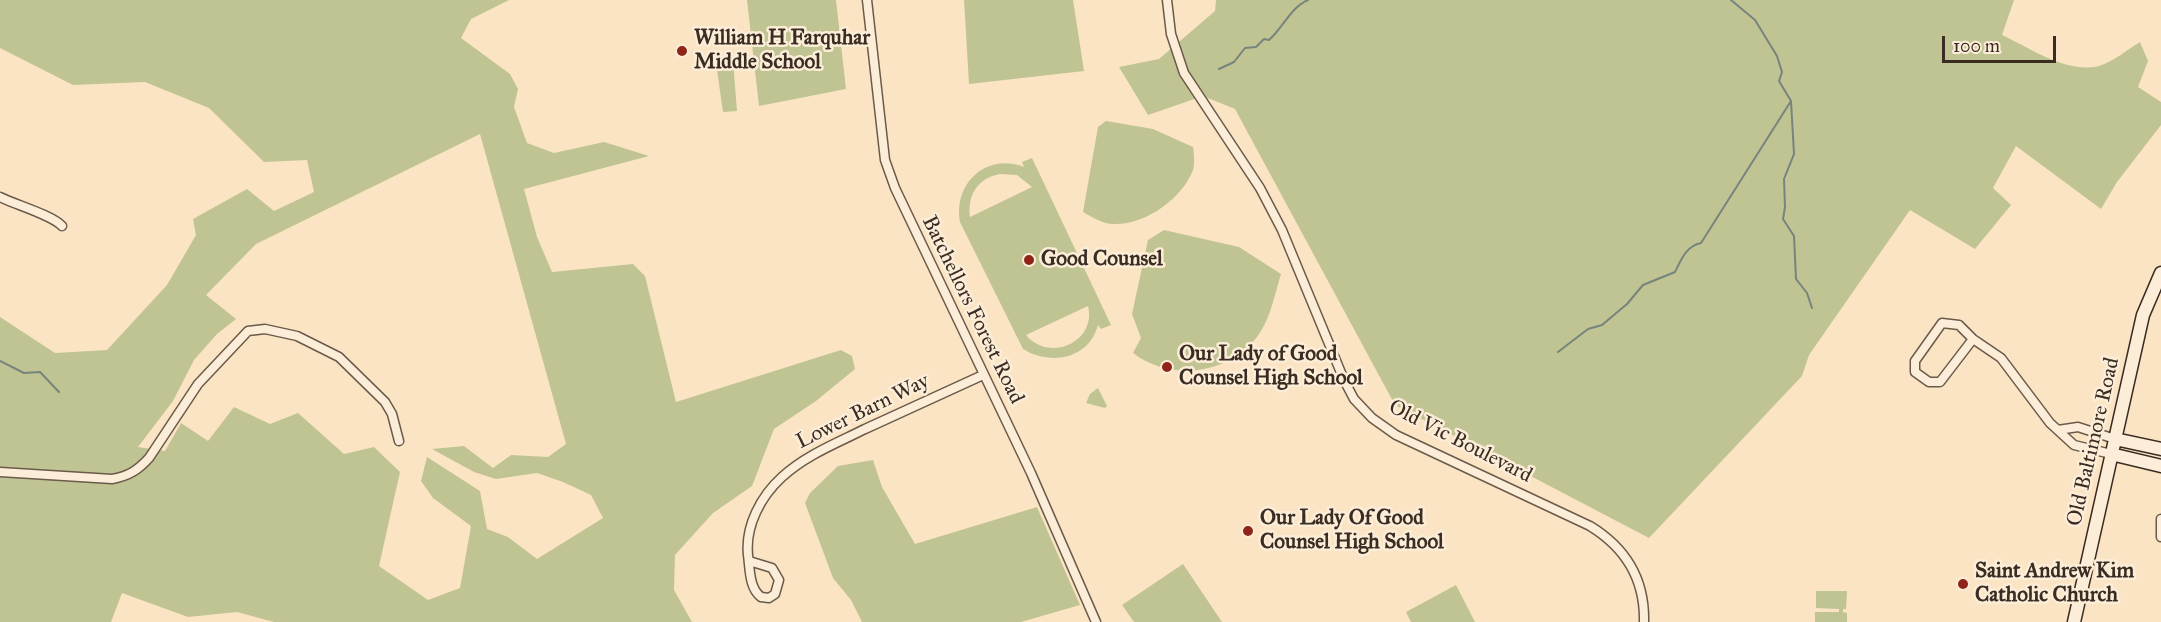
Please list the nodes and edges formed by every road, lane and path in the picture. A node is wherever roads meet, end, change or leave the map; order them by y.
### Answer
1 (867, 0) edge
2 (1167, 0) edge
3 (0, 197) edge
4 (62, 226) dead end
5 (2161, 273) edge
6 (1973, 339) junction
7 (982, 375) junction
8 (2058, 430) junction
9 (2115, 439) junction
10 (399, 441) dead end
11 (2161, 449) edge
12 (2111, 454) junction
13 (2161, 466) edge
14 (0, 472) edge
15 (2161, 519) edge
16 (2161, 537) edge
17 (749, 561) junction
18 (1096, 622) edge
19 (1644, 622) edge
20 (2074, 622) edge

1 - 7 street, Batchellors Forest Road
2 - 19 street, Old Vic Boulevard
3 - 4 street
5 - 9 street, Old Baltimore Road
6 - 6 street
6 - 8 street
7 - 17 street, Lower Barn Way
7 - 18 street, Batchellors Forest Road
8 - 9 street
8 - 12 street
9 - 11 street
9 - 12 street, Old Baltimore Road
10 - 14 street
12 - 13 street
12 - 20 street, Old Baltimore Road
15 - 16 street
17 - 17 street, Lower Barn Way

